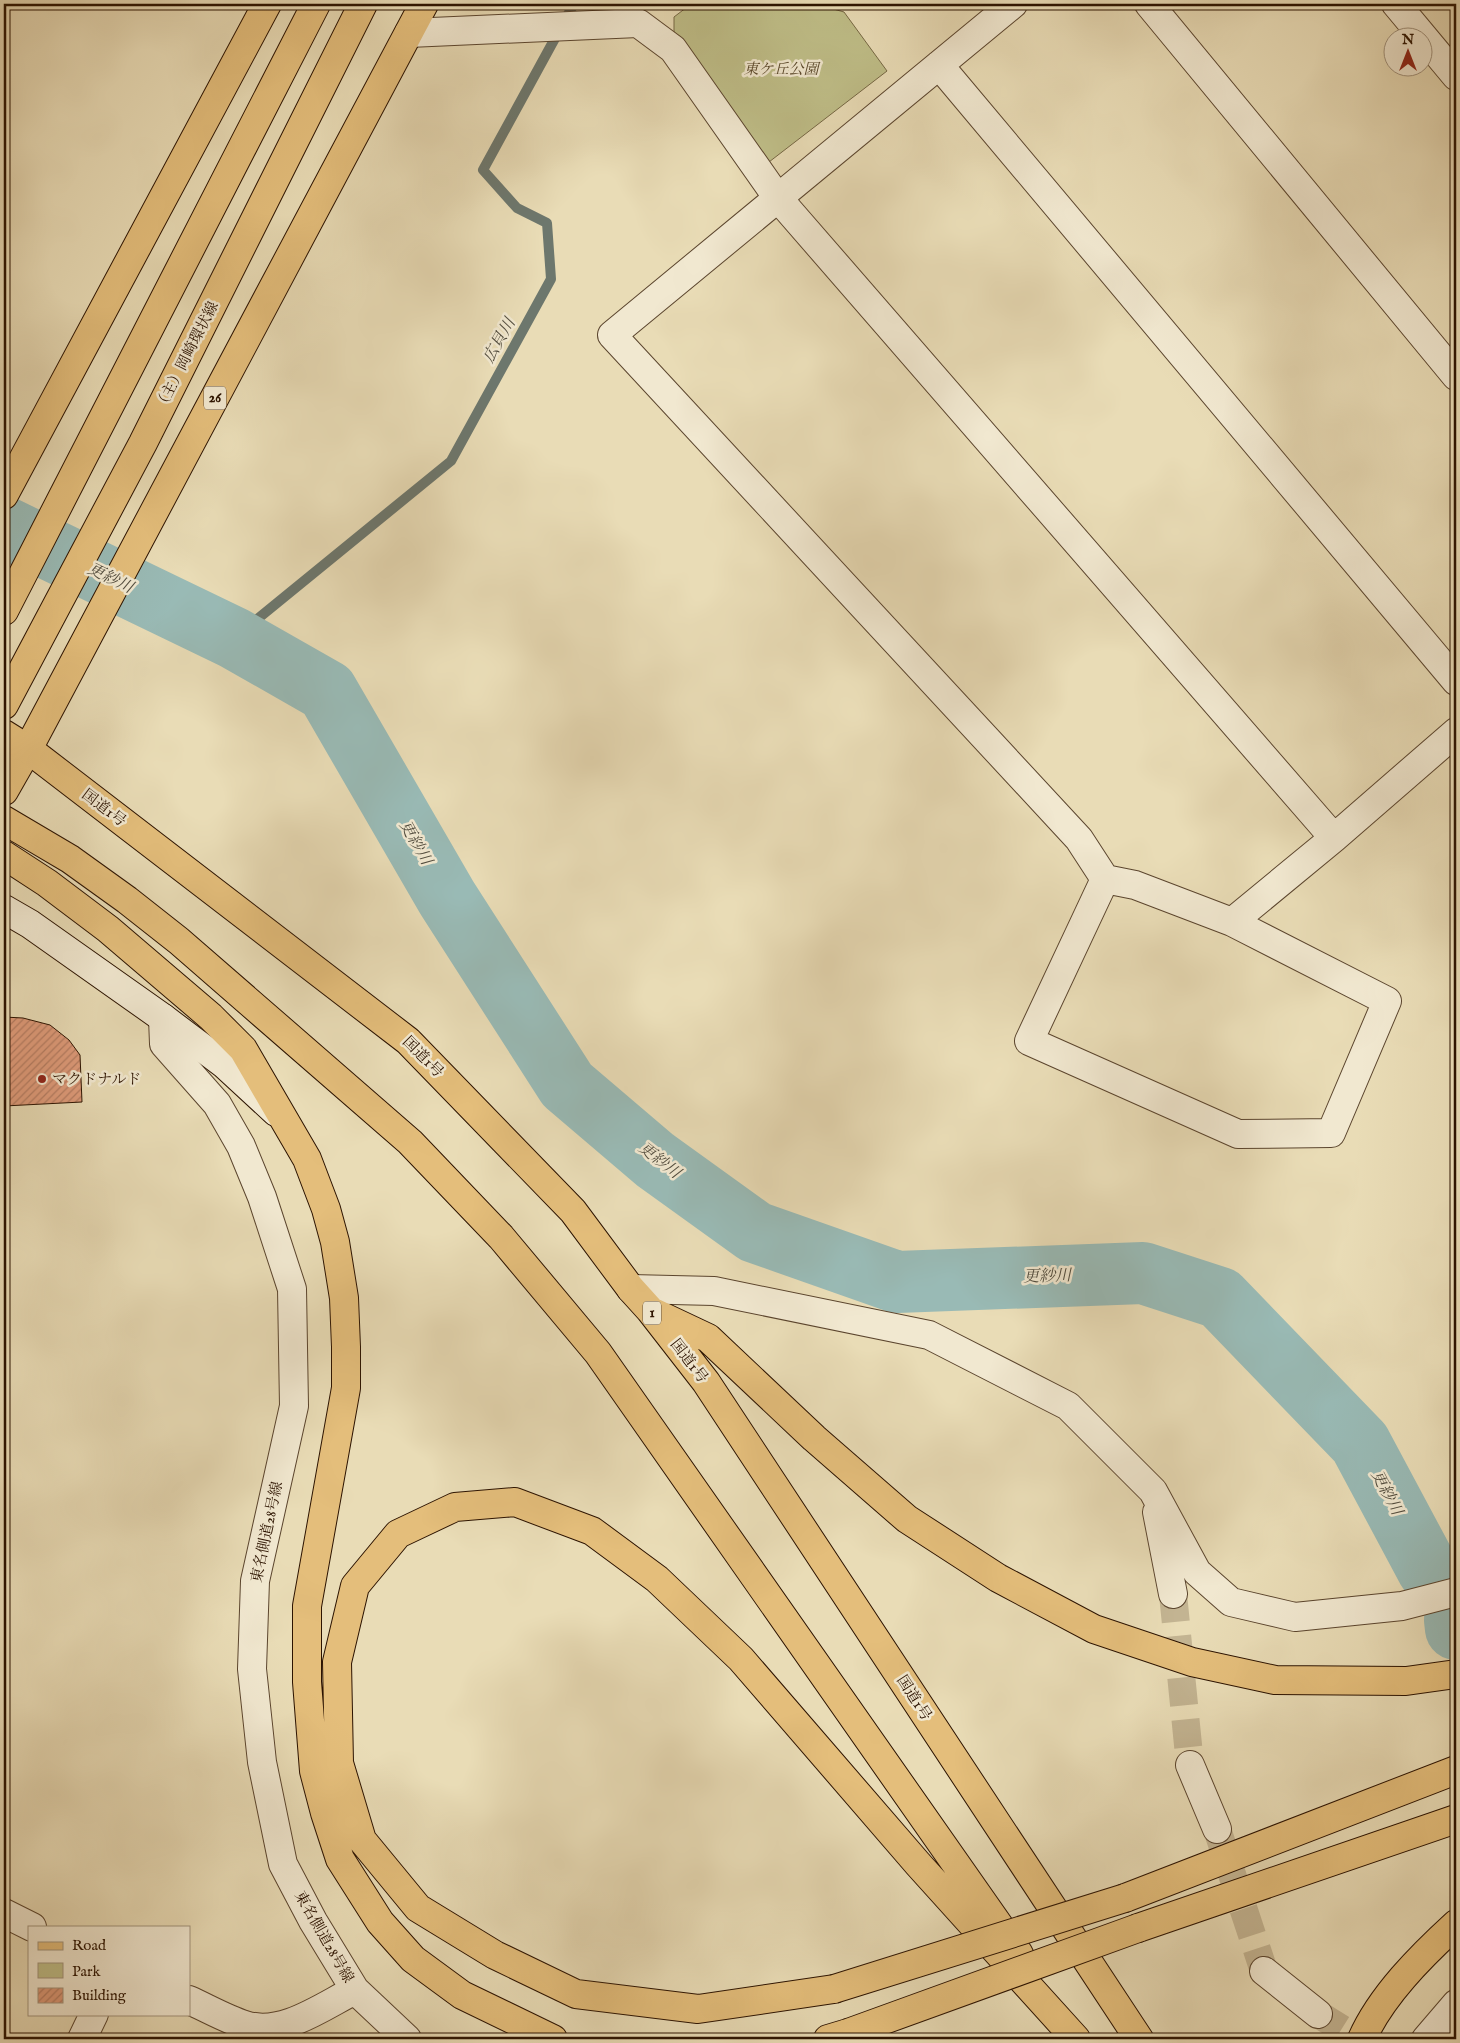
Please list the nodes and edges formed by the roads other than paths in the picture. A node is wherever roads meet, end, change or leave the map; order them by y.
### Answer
1 (267, 4) edge
2 (316, 4) edge
3 (363, 4) edge
4 (424, 4) edge
5 (1013, 4) edge
6 (1149, 4) edge
7 (1396, 4) edge
8 (409, 33) junction
9 (939, 65) junction
10 (1456, 76) edge
11 (778, 197) junction
12 (1456, 376) edge
13 (4, 494) edge
14 (4, 611) edge
15 (1456, 681) edge
16 (4, 705) edge
17 (1456, 732) edge
18 (4, 734) edge
19 (28, 749) junction
20 (4, 791) edge
21 (4, 820) edge
22 (1334, 838) junction
23 (4, 855) edge
24 (1105, 878) junction
25 (4, 909) edge
26 (1232, 922) junction
27 (164, 1018) junction
28 (285, 1120) junction
29 (631, 1290) junction
30 (650, 1310) junction
31 (1153, 1491) junction
32 (1456, 1592) edge
33 (1173, 1594) tunnel mouth
34 (1456, 1674) edge
35 (1190, 1764) tunnel mouth
36 (1456, 1770) edge
37 (1456, 1819) edge
38 (1217, 1829) tunnel mouth
39 (4, 1913) edge
40 (1456, 1924) edge
41 (30, 1926) edge
42 (1264, 1971) tunnel mouth
43 (355, 1990) junction
44 (190, 2000) edge
45 (1456, 2004) edge
46 (1318, 2014) tunnel mouth
47 (93, 2016) edge
48 (838, 2036) edge
49 (82, 2039) edge
50 (407, 2039) edge
51 (553, 2039) edge
52 (1077, 2039) edge
53 (1139, 2039) edge
54 (1362, 2039) edge
55 (1426, 2039) edge

1 - 13 main road
2 - 14 main road
3 - 16 main road, （主）岡崎環状線
4 - 8 main road, 26
5 - 9 street
6 - 12 street
7 - 10 street
8 - 11 street
8 - 19 main road, 26
9 - 11 street
9 - 15 street
11 - 22 street
11 - 24 street
17 - 22 street
18 - 19 main road, 国道1号 / 1
19 - 20 main road, 26
19 - 29 main road, 国道1号 / 1
21 - 52 main road
22 - 26 street
23 - 28 main road
24 - 26 street
24 - 26 street
25 - 27 street
27 - 28 street
27 - 43 street, 東名側道28号線
28 - 51 main road
29 - 30 main road, 国道1号 / 1
29 - 31 street
30 - 34 main road
30 - 53 main road, 国道1号 / 1
31 - 32 street
31 - 33 street
35 - 38 street
36 - 52 main road, bridge
37 - 48 main road, bridge
39 - 41 street
40 - 54 main road
42 - 46 street
43 - 44 street
43 - 50 street, 東名側道28号線
45 - 55 street
47 - 49 street

